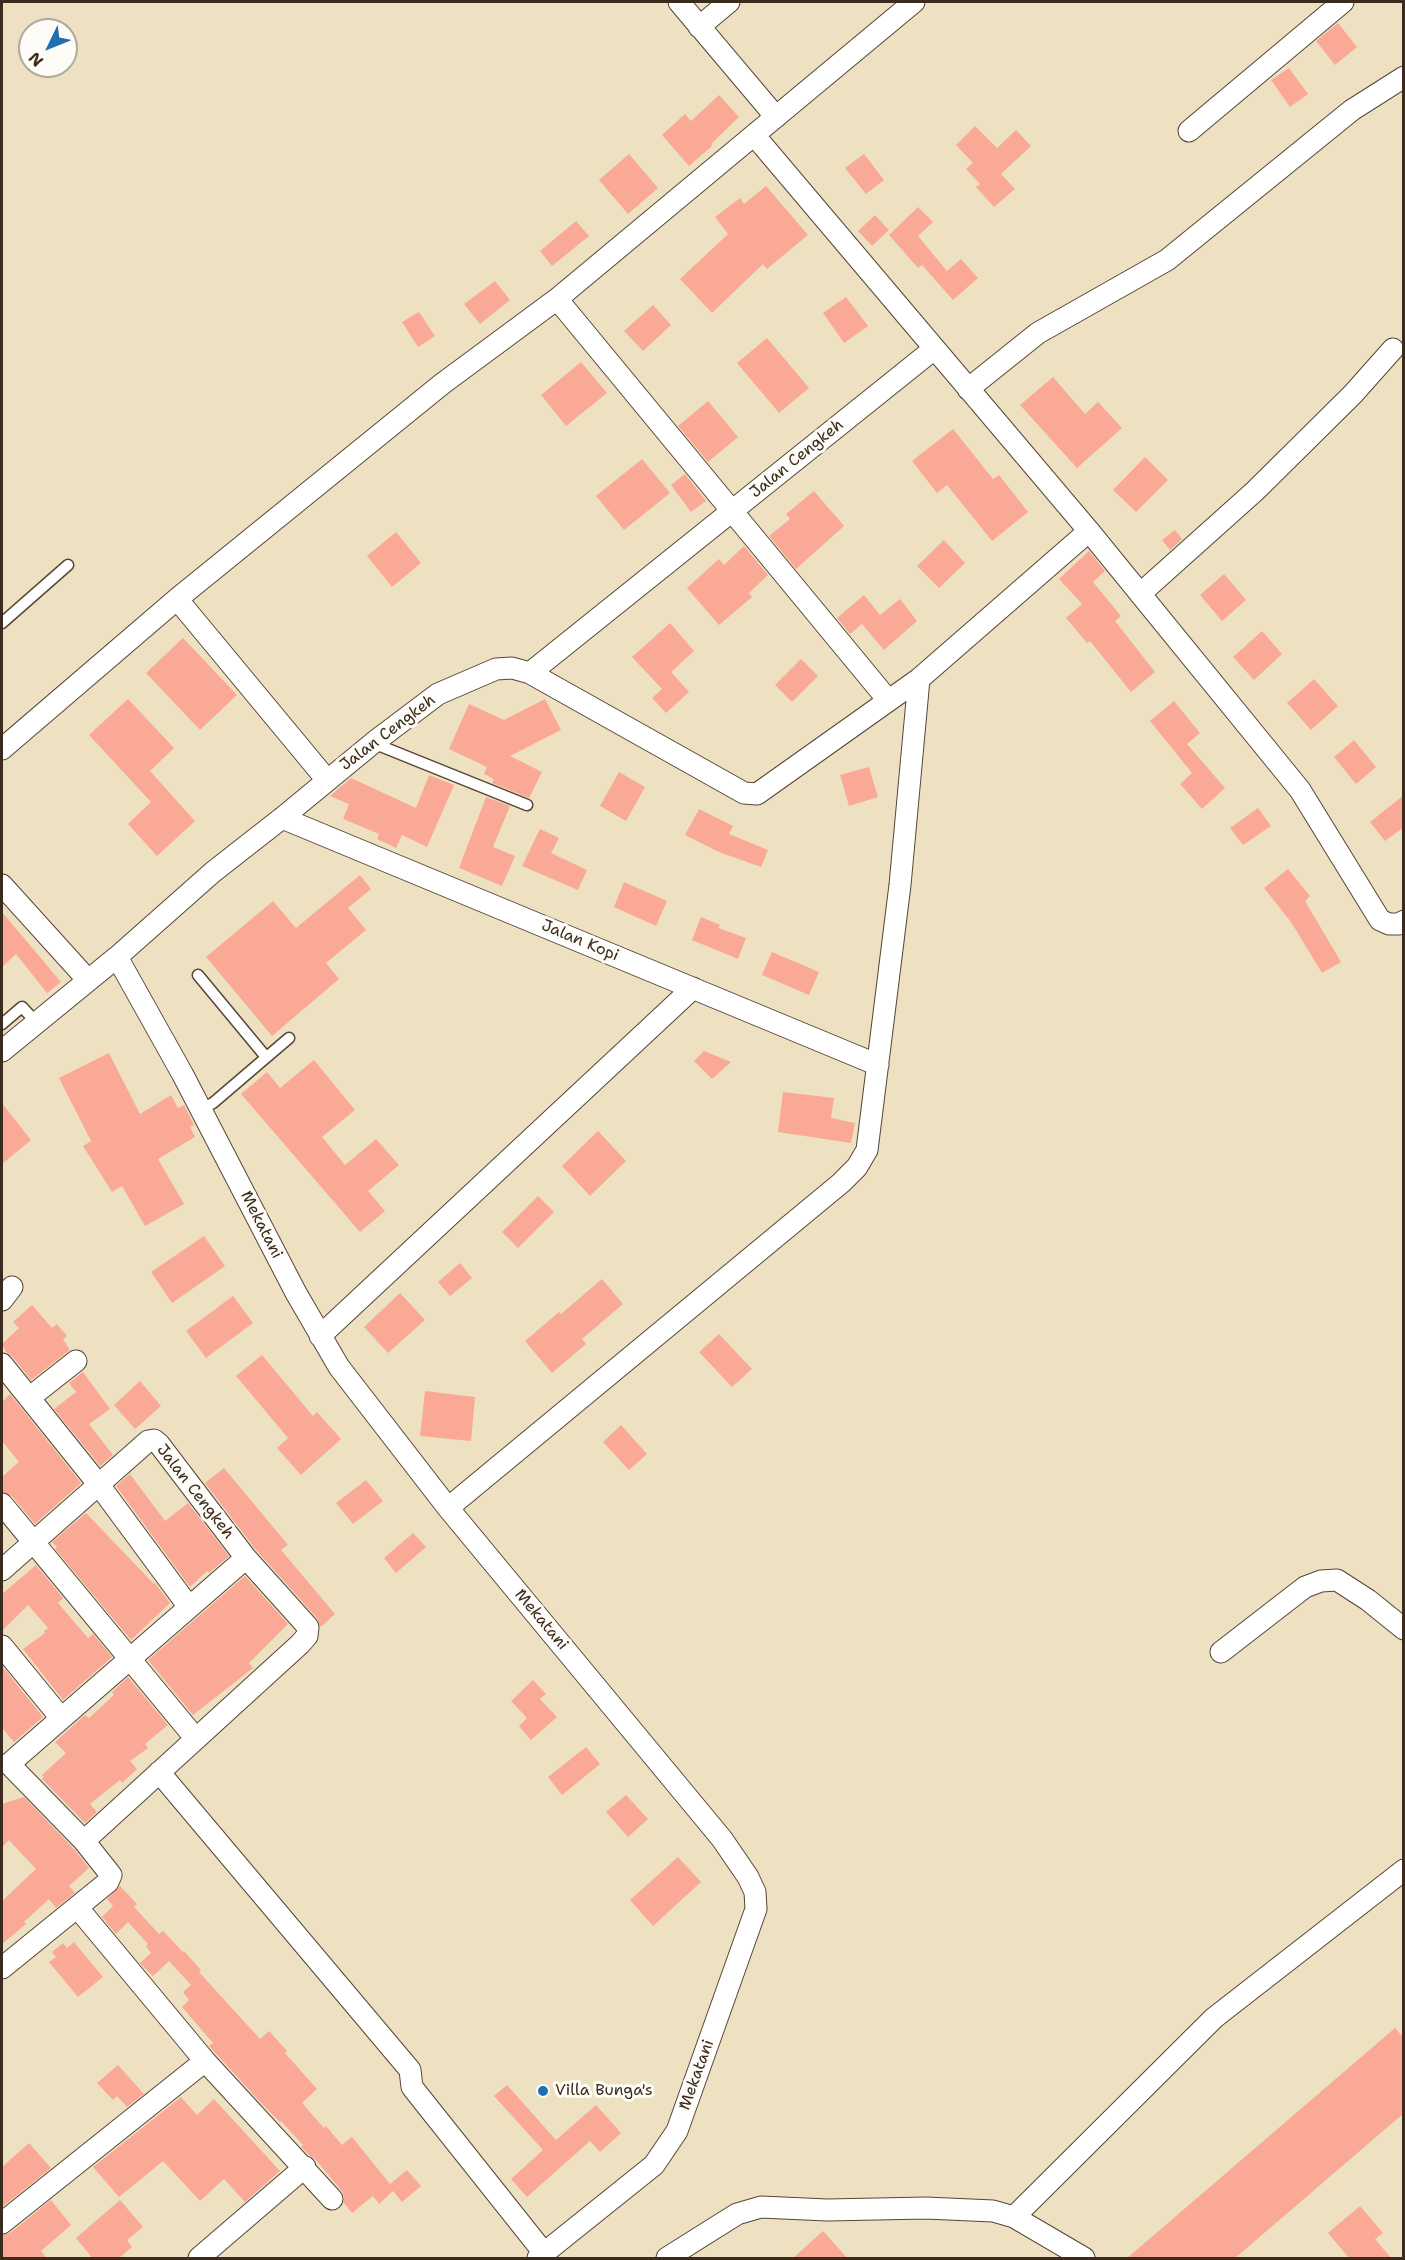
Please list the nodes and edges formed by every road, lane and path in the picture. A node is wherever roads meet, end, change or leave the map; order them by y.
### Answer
1 (679, 2) edge
2 (729, 2) edge
3 (914, 2) edge
4 (1343, 2) edge
5 (699, 27) junction
6 (1404, 77) edge
7 (776, 117) junction
8 (1189, 131) dead end
9 (754, 135) junction
10 (557, 299) junction
11 (934, 349) junction
12 (1393, 349) dead end
13 (968, 389) junction
14 (732, 511) junction
15 (1089, 531) junction
16 (68, 565) dead end
17 (1140, 594) junction
18 (177, 599) junction
19 (2, 622) edge
20 (530, 673) junction
21 (919, 679) junction
22 (888, 700) junction
23 (373, 743) junction
24 (2, 749) edge
25 (327, 780) junction
26 (527, 805) dead end
27 (282, 818) junction
28 (2, 885) edge
29 (1404, 921) edge
30 (117, 957) junction
31 (198, 975) dead end
32 (87, 979) junction
33 (693, 988) junction
34 (36, 1022) junction
35 (2, 1024) edge
36 (289, 1038) dead end
37 (2, 1051) edge
38 (266, 1057) junction
39 (878, 1065) junction
40 (201, 1109) junction
41 (320, 1335) junction
42 (76, 1361) dead end
43 (2, 1364) edge
44 (29, 1398) junction
45 (99, 1485) junction
46 (2, 1504) edge
47 (448, 1508) junction
48 (34, 1542) junction
49 (246, 1558) junction
50 (2, 1570) edge
51 (189, 1606) junction
52 (1404, 1629) edge
53 (2, 1646) edge
54 (1221, 1652) dead end
55 (130, 1659) junction
56 (61, 1718) junction
57 (196, 1739) junction
58 (5, 1767) edge
59 (159, 1772) junction
60 (84, 1841) junction
61 (1404, 1870) edge
62 (77, 1907) junction
63 (2, 1968) edge
64 (206, 2061) junction
65 (304, 2167) junction
66 (332, 2199) dead end
67 (1014, 2217) junction
68 (2, 2223) edge
69 (541, 2256) edge
70 (199, 2259) edge
71 (667, 2259) edge
72 (1084, 2259) edge

1 - 5 street
2 - 5 street
3 - 7 street
4 - 8 street
5 - 7 street
6 - 13 street
7 - 9 street
9 - 10 street
9 - 11 street
10 - 14 street
10 - 18 street
11 - 13 street
11 - 14 street, Jalan Cengkeh
12 - 17 street
13 - 15 street
14 - 20 street, Jalan Cengkeh
14 - 22 street
15 - 17 street
15 - 21 street
16 - 19 lane
17 - 29 street
18 - 24 street
18 - 25 street
20 - 22 street
20 - 23 street, Jalan Cengkeh
21 - 22 street
21 - 39 street
23 - 25 street, Jalan Cengkeh
23 - 26 lane
25 - 27 street, Jalan Cengkeh
27 - 30 street, Jalan Cengkeh
27 - 33 street, Jalan Kopi
28 - 32 street
30 - 32 street, Jalan Cengkeh
30 - 40 street, Mekatani
31 - 38 lane
32 - 34 street, Jalan Cengkeh
33 - 39 street, Jalan Kopi
33 - 41 street
34 - 35 lane
34 - 37 street, Jalan Cengkeh
36 - 38 lane
38 - 40 lane
39 - 47 street
40 - 41 street, Mekatani
41 - 47 street, Mekatani
42 - 44 street
43 - 44 street
44 - 45 street
45 - 48 street, Jalan Cengkeh
45 - 49 street, Jalan Cengkeh
45 - 51 street
46 - 48 street
47 - 69 street, Mekatani
48 - 50 street, Jalan Cengkeh
48 - 55 street
49 - 51 street
49 - 57 street, Jalan Cengkeh
51 - 55 street
52 - 54 street
53 - 56 street
55 - 56 street
55 - 57 street
56 - 58 street
57 - 59 street
58 - 60 street
59 - 60 street
59 - 69 street
60 - 62 street
61 - 67 street
62 - 63 street
62 - 64 street
64 - 65 street
64 - 68 street
65 - 66 street
65 - 70 street
67 - 71 street
67 - 72 street

